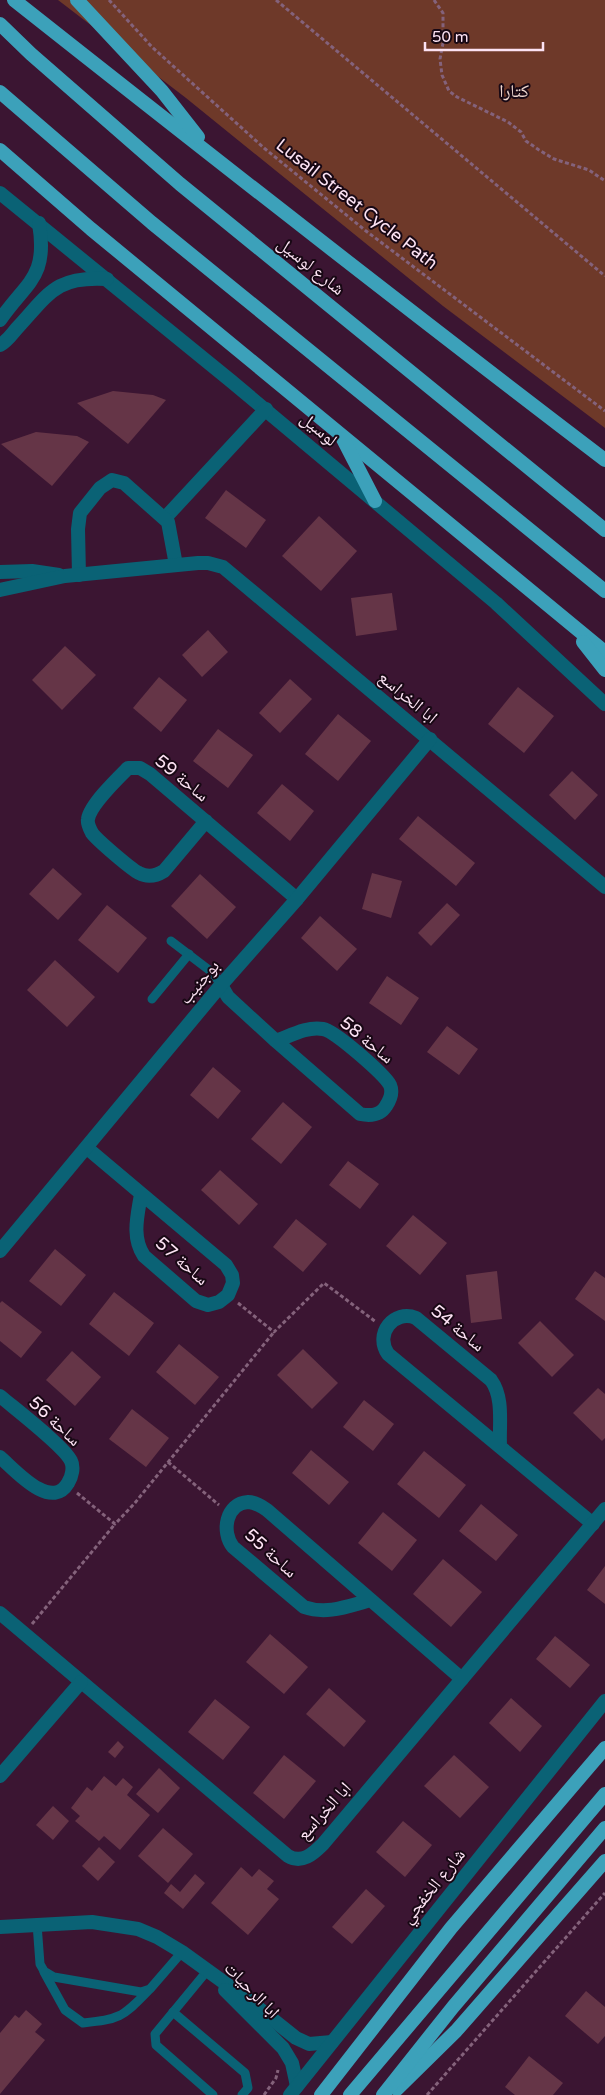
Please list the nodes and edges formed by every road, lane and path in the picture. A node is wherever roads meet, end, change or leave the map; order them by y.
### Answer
1 (14, 0) edge
2 (78, 0) edge
3 (109, 0) edge
4 (276, 0) edge
5 (434, 0) edge
6 (0, 24) edge
7 (0, 92) edge
8 (0, 150) edge
9 (211, 153) junction
10 (605, 182) edge
11 (0, 193) edge
12 (39, 223) junction
13 (605, 276) edge
14 (107, 279) junction
15 (0, 320) edge
16 (0, 345) edge
17 (266, 409) junction
18 (605, 411) edge
19 (340, 434) junction
20 (605, 460) edge
21 (375, 501) junction
22 (165, 518) junction
23 (605, 530) edge
24 (176, 565) junction
25 (0, 572) edge
26 (72, 576) junction
27 (0, 590) edge
28 (605, 591) edge
29 (568, 621) junction
30 (605, 652) edge
31 (605, 670) edge
32 (605, 704) edge
33 (430, 740) junction
34 (206, 821) junction
35 (605, 887) edge
36 (297, 899) junction
37 (171, 941) dead end
38 (188, 954) junction
39 (221, 985) junction
40 (152, 999) dead end
41 (276, 1042) junction
42 (87, 1148) junction
43 (141, 1194) junction
44 (0, 1251) edge
45 (228, 1295) junction
46 (385, 1329) junction
47 (274, 1332) junction
48 (0, 1396) edge
49 (500, 1445) junction
50 (0, 1456) edge
51 (168, 1462) junction
52 (68, 1484) junction
53 (605, 1509) edge
54 (230, 1514) junction
55 (114, 1524) junction
56 (593, 1524) junction
57 (371, 1600) junction
58 (0, 1613) edge
59 (24, 1634) junction
60 (462, 1679) junction
61 (81, 1682) junction
62 (605, 1701) edge
63 (605, 1748) edge
64 (0, 1776) edge
65 (605, 1794) edge
66 (605, 1828) edge
67 (605, 1861) edge
68 (605, 1894) edge
69 (0, 1923) edge
70 (37, 1924) junction
71 (0, 1927) edge
72 (182, 1952) junction
73 (44, 1971) junction
74 (207, 1971) junction
75 (150, 1989) junction
76 (173, 2012) junction
77 (332, 2042) junction
78 (288, 2056) junction
79 (294, 2090) edge
80 (213, 2095) edge
81 (242, 2095) edge
82 (264, 2095) edge
83 (321, 2095) edge
84 (350, 2095) edge
85 (383, 2095) edge
86 (391, 2095) edge
87 (427, 2095) edge

1 - 9 highway
2 - 9 highway
3 - 18 path, Lusail Street Cycle Path
4 - 13 path
5 - 10 path
6 - 23 highway, شارع لوسيل
7 - 28 highway
8 - 19 highway
9 - 20 highway
11 - 12 street, لوسيل
12 - 14 street, لوسيل
12 - 15 street
14 - 16 street
14 - 17 street, لوسيل
17 - 21 street, لوسيل
17 - 22 street
19 - 21 highway
19 - 29 highway
21 - 32 street, لوسيل
22 - 24 street
22 - 26 street
24 - 26 street, ابا الخراسع
24 - 33 street, ابا الخراسع
25 - 26 street, ابا الخراسع
26 - 27 street, ابا الخراسع
29 - 30 highway
29 - 31 highway
33 - 35 street, ابا الخراسع
33 - 36 street, بوجنيب
34 - 34 street, ساحة 59
34 - 36 street, ساحة 59
36 - 39 street, بوجنيب
37 - 38 lane
38 - 39 lane
38 - 40 lane
39 - 41 street, ساحة 58
39 - 42 street, بوجنيب
41 - 41 street, ساحة 58
42 - 43 street, ساحة 57
42 - 44 street, بوجنيب
43 - 45 street, ساحة 57
43 - 45 street, ساحة 57
45 - 47 path
46 - 47 path
46 - 49 street
46 - 49 street, ساحة 54
47 - 51 path
48 - 52 street, ساحة 56
49 - 56 street
50 - 52 street
51 - 54 path
51 - 55 path
52 - 55 path
53 - 56 street, ابا الخراسع
54 - 57 street, ساحة 55
54 - 57 street, ساحة 55
55 - 59 path
56 - 60 street, ابا الخراسع
57 - 60 street, ساحة 55
58 - 59 street, ابا الخراسع
59 - 61 street, ابا الخراسع
60 - 61 street, ابا الخراسع
61 - 64 street
62 - 77 street, شارع الخفجي
63 - 83 highway
65 - 84 highway
66 - 85 highway
67 - 86 highway
68 - 87 path
69 - 71 street
70 - 71 street
70 - 72 street
70 - 73 lane
72 - 74 street
72 - 75 lane
73 - 75 lane
73 - 75 lane
74 - 76 lane
74 - 77 street, ابا الرحيات
74 - 78 street, ابا الرحيات
76 - 80 lane
76 - 81 lane
77 - 79 street, شارع الخفجي
78 - 79 street, ابا الرحيات
78 - 82 path

